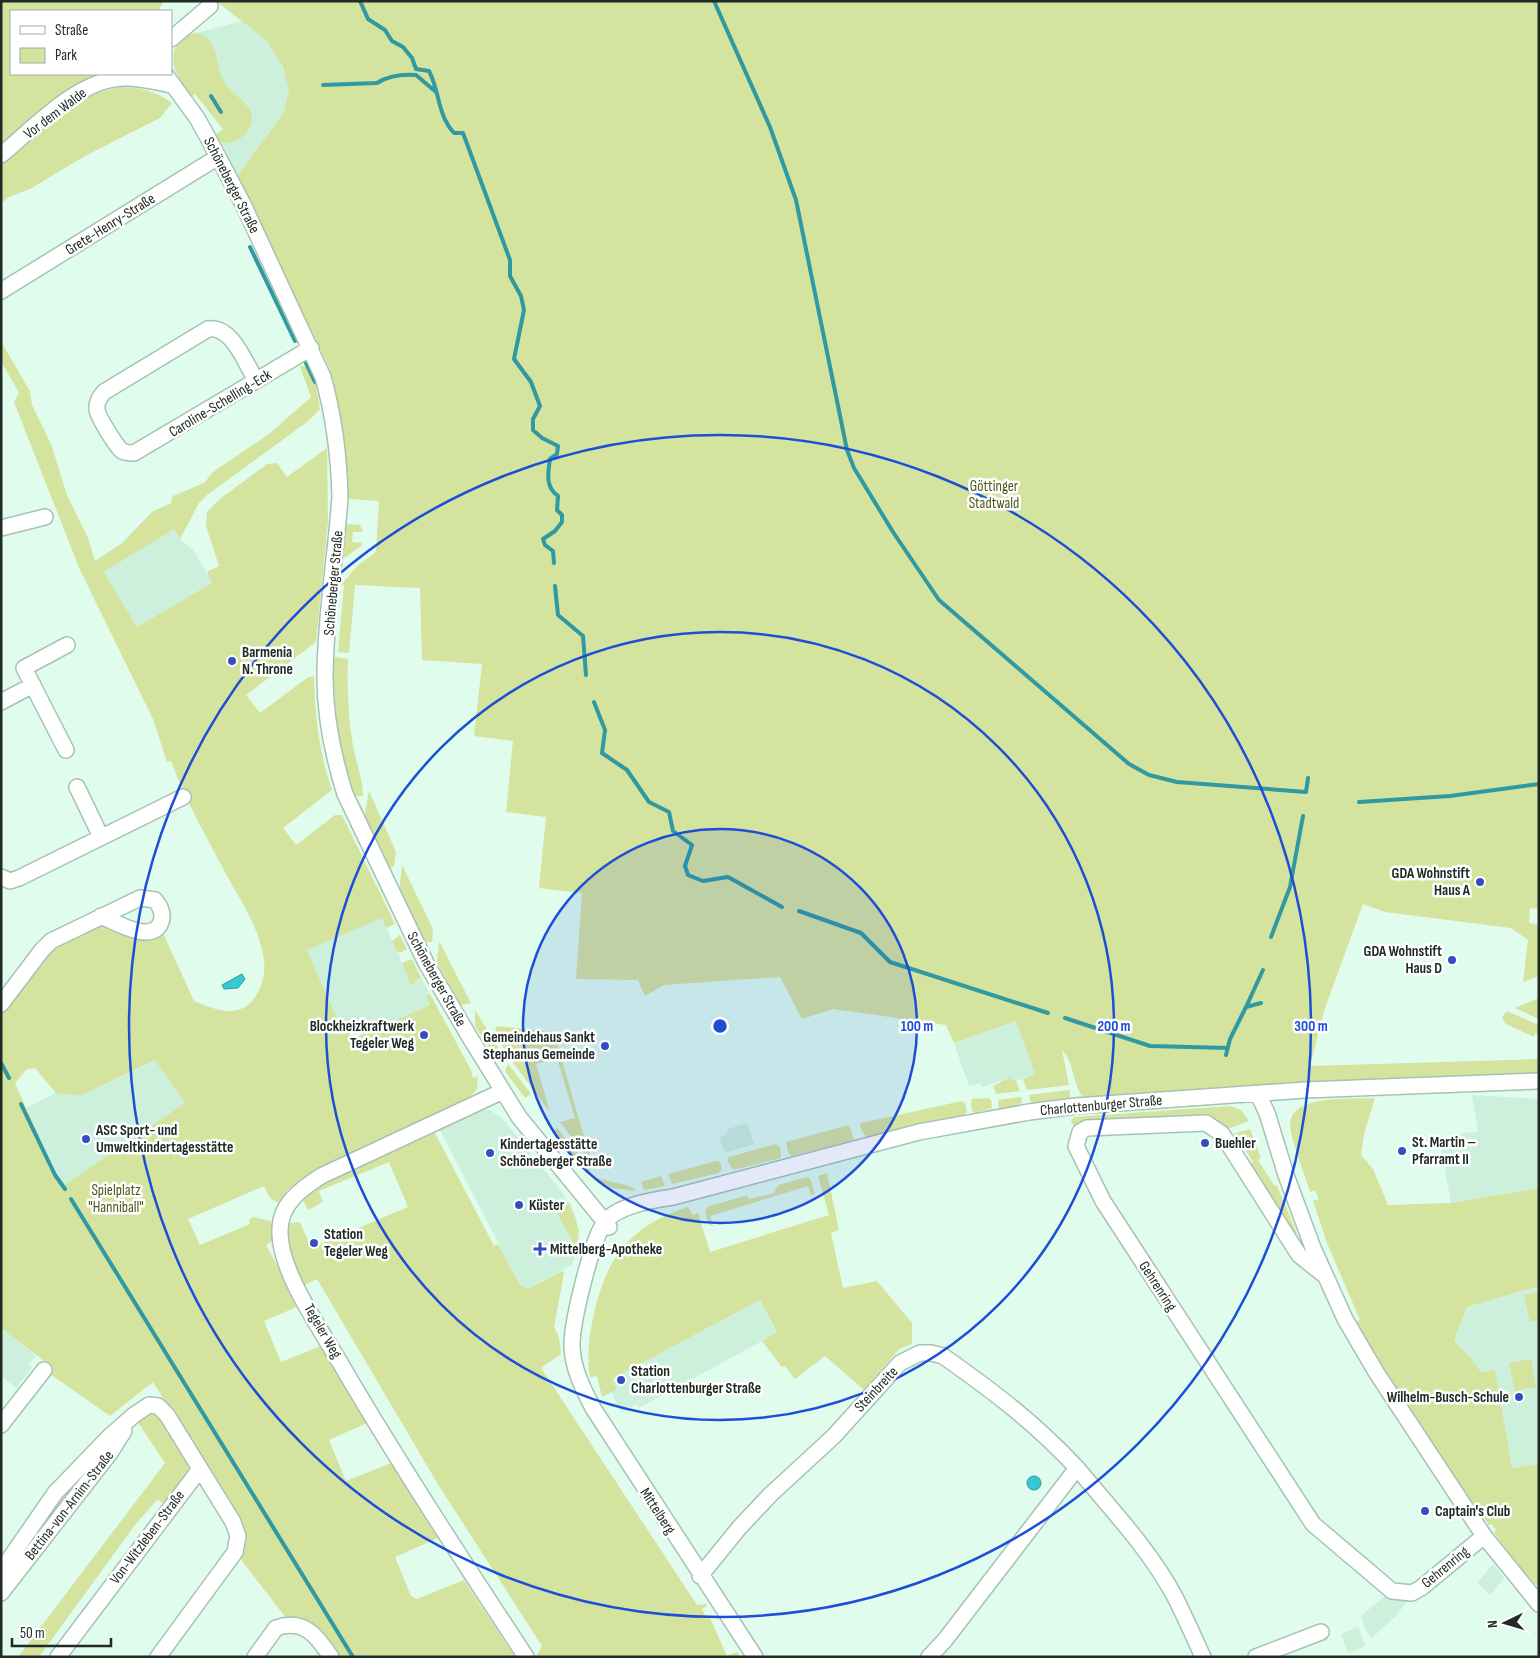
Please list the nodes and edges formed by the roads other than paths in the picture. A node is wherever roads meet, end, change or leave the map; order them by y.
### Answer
1 (210, 6) dead end
2 (172, 38) edge
3 (168, 80) edge
4 (1, 155) edge
5 (218, 157) junction
6 (1, 291) edge
7 (311, 348) junction
8 (256, 380) junction
9 (45, 517) dead end
10 (1, 528) edge
11 (67, 645) dead end
12 (32, 685) junction
13 (1, 702) edge
14 (66, 750) dead end
15 (77, 787) dead end
16 (183, 797) dead end
17 (102, 837) junction
18 (1, 877) edge
19 (101, 916) dead end
20 (1, 1004) edge
21 (1539, 1081) edge
22 (503, 1091) junction
23 (1258, 1094) junction
24 (611, 1222) junction
25 (1324, 1275) junction
26 (44, 1370) dead end
27 (134, 1415) junction
28 (1, 1425) edge
29 (1077, 1468) junction
30 (200, 1469) junction
31 (1484, 1536) junction
32 (1, 1571) edge
33 (700, 1576) junction
34 (1, 1593) edge
35 (1539, 1604) edge
36 (1321, 1632) dead end
37 (58, 1657) edge
38 (158, 1657) edge
39 (255, 1657) edge
40 (331, 1657) edge
41 (526, 1657) edge
42 (755, 1657) edge
43 (929, 1657) edge
44 (1203, 1657) edge
45 (1256, 1657) edge

1 - 2 street
3 - 4 street, Vor dem Walde
3 - 5 street, Schöneberger Straße
5 - 6 street, Grete-Henry-Straße
5 - 7 street, Schöneberger Straße
7 - 8 street, Caroline-Schelling-Eck
7 - 22 street, Schöneberger Straße
8 - 8 street, Caroline-Schelling-Eck
9 - 10 street
11 - 12 street
12 - 13 street
12 - 14 street
15 - 17 street
16 - 17 street
17 - 18 street
19 - 20 street
21 - 23 street, Charlottenburger Straße
22 - 24 street, Schöneberger Straße
22 - 41 street, Tegeler Weg
23 - 24 street, Charlottenburger Straße
23 - 25 street, Gehrenring
24 - 33 street, Mittelberg
25 - 31 street, Gehrenring
25 - 31 street, Gehrenring
26 - 28 street
27 - 30 street, Bettina-von-Arnim-Straße
27 - 32 street, Bettina-von-Arnim-Straße
27 - 34 street, Bettina-von-Arnim-Straße
29 - 33 street, Steinbreite
29 - 43 street
29 - 44 street, Steinbreite
30 - 37 street, Von-Witzleben-Straße
30 - 38 street
31 - 35 street, Gehrenring
33 - 42 street, Mittelberg
36 - 45 street
39 - 40 street

